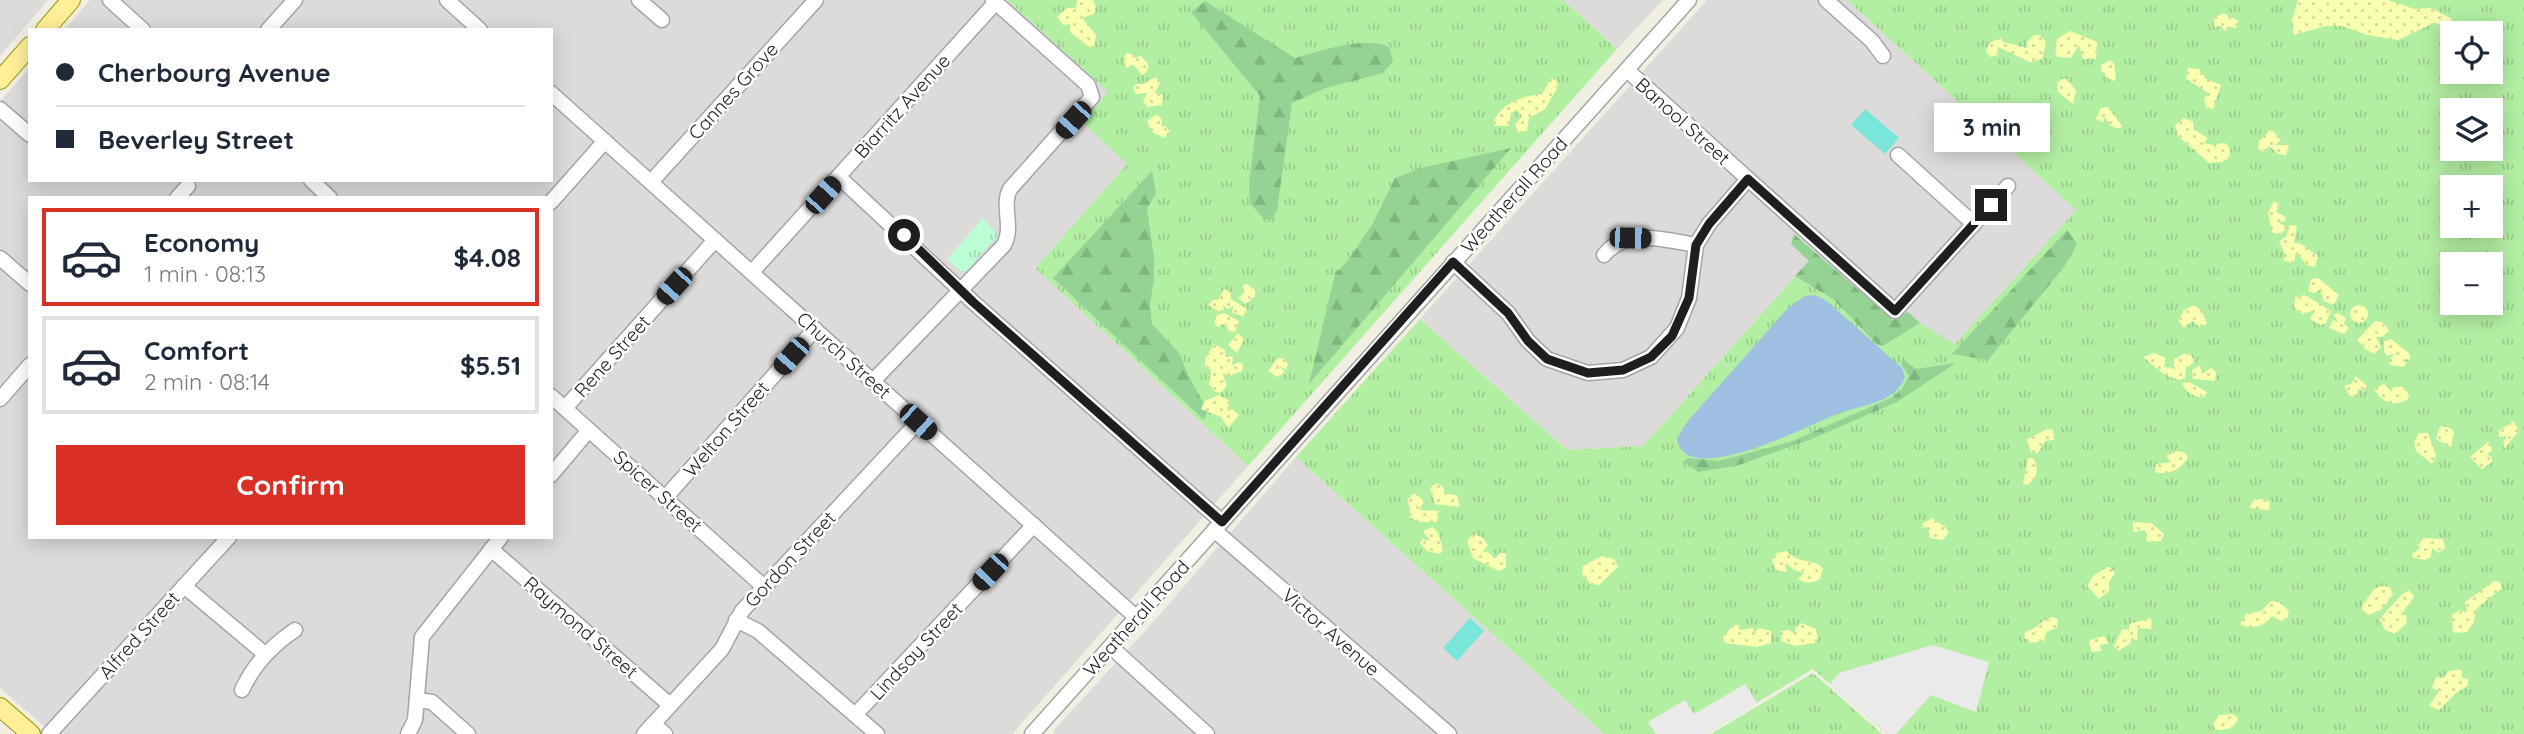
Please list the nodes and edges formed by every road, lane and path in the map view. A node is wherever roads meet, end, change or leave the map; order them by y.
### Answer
1 (71, 0) edge
2 (110, 0) edge
3 (295, 0) edge
4 (447, 0) edge
5 (639, 0) edge
6 (816, 0) edge
7 (1689, 0) edge
8 (1826, 0) edge
9 (995, 1) edge
10 (662, 20) dead end
11 (47, 28) edge
12 (141, 28) edge
13 (270, 28) edge
14 (478, 28) edge
15 (28, 49) edge
16 (1883, 56) dead end
17 (1627, 70) junction
18 (0, 80) edge
19 (553, 95) edge
20 (0, 109) edge
21 (28, 133) edge
22 (605, 141) junction
23 (1898, 155) dead end
24 (839, 177) junction
25 (1748, 179) junction
26 (313, 182) edge
27 (651, 182) junction
28 (188, 186) dead end
29 (2008, 186) dead end
30 (179, 196) edge
31 (328, 196) edge
32 (553, 200) edge
33 (1974, 224) junction
34 (715, 240) junction
35 (1696, 245) junction
36 (1604, 255) dead end
37 (0, 258) edge
38 (1453, 262) junction
39 (752, 272) junction
40 (28, 282) edge
41 (962, 291) junction
42 (815, 329) junction
43 (28, 367) edge
44 (873, 381) junction
45 (553, 398) edge
46 (0, 399) edge
47 (565, 408) junction
48 (918, 422) junction
49 (589, 430) junction
50 (553, 473) edge
51 (665, 498) junction
52 (1034, 525) junction
53 (1218, 526) junction
54 (227, 539) edge
55 (499, 539) edge
56 (491, 549) junction
57 (184, 586) junction
58 (764, 587) junction
59 (1137, 618) junction
60 (736, 620) junction
61 (296, 631) dead end
62 (1111, 647) junction
63 (265, 654) junction
64 (242, 690) dead end
65 (670, 705) junction
66 (0, 707) edge
67 (416, 707) junction
68 (855, 715) junction
69 (649, 729) edge
70 (31, 734) edge
71 (49, 734) edge
72 (408, 734) edge
73 (468, 734) edge
74 (665, 734) edge
75 (877, 734) edge
76 (1032, 734) edge
77 (1207, 734) edge
78 (1449, 734) edge

1 - 11 main road
2 - 12 street
3 - 13 street
4 - 14 street
5 - 10 street
6 - 27 street, Cannes Grove
7 - 17 street, Weatherall Road
8 - 16 street
9 - 24 street, Biarritz Avenue
9 - 41 street
15 - 18 main road
17 - 25 street, Banool Street
17 - 38 street, Weatherall Road
19 - 22 street, Church Street
20 - 21 street
22 - 27 street, Church Street
22 - 32 street
23 - 33 street
24 - 39 street, Biarritz Avenue
24 - 41 street, Victor Avenue
25 - 33 street, Banool Street
25 - 35 street
26 - 31 street
27 - 34 street, Church Street
28 - 30 street
29 - 33 street
34 - 39 street, Church Street
34 - 47 street, Rene Street
35 - 36 street
35 - 38 street
37 - 40 street
38 - 53 street, Weatherall Road
39 - 42 street, Church Street
41 - 44 street
41 - 53 street, Victor Avenue
42 - 44 street, Church Street
42 - 51 street, Welton Street
43 - 46 street
44 - 48 street, Church Street
45 - 47 street, Spicer Street
47 - 49 street, Spicer Street
48 - 52 street, Church Street
48 - 58 street, Gordon Street
49 - 50 street
49 - 51 street, Spicer Street
51 - 58 street, Spicer Street
52 - 59 street, Church Street
52 - 68 street, Lindsay Street
53 - 59 street, Weatherall Road
53 - 78 street, Victor Avenue
54 - 57 street, Alfred Street
55 - 56 street
56 - 65 street, Raymond Street
56 - 67 street
57 - 63 street
57 - 71 street, Alfred Street
58 - 60 street, Gordon Street
59 - 62 street, Weatherall Road
60 - 65 street, Gordon Street
60 - 68 street
61 - 63 street
62 - 76 street, Weatherall Road
62 - 77 street
63 - 64 street
65 - 69 street, Gordon Street
66 - 70 main road
67 - 72 street
67 - 73 street
68 - 75 street
69 - 74 street

